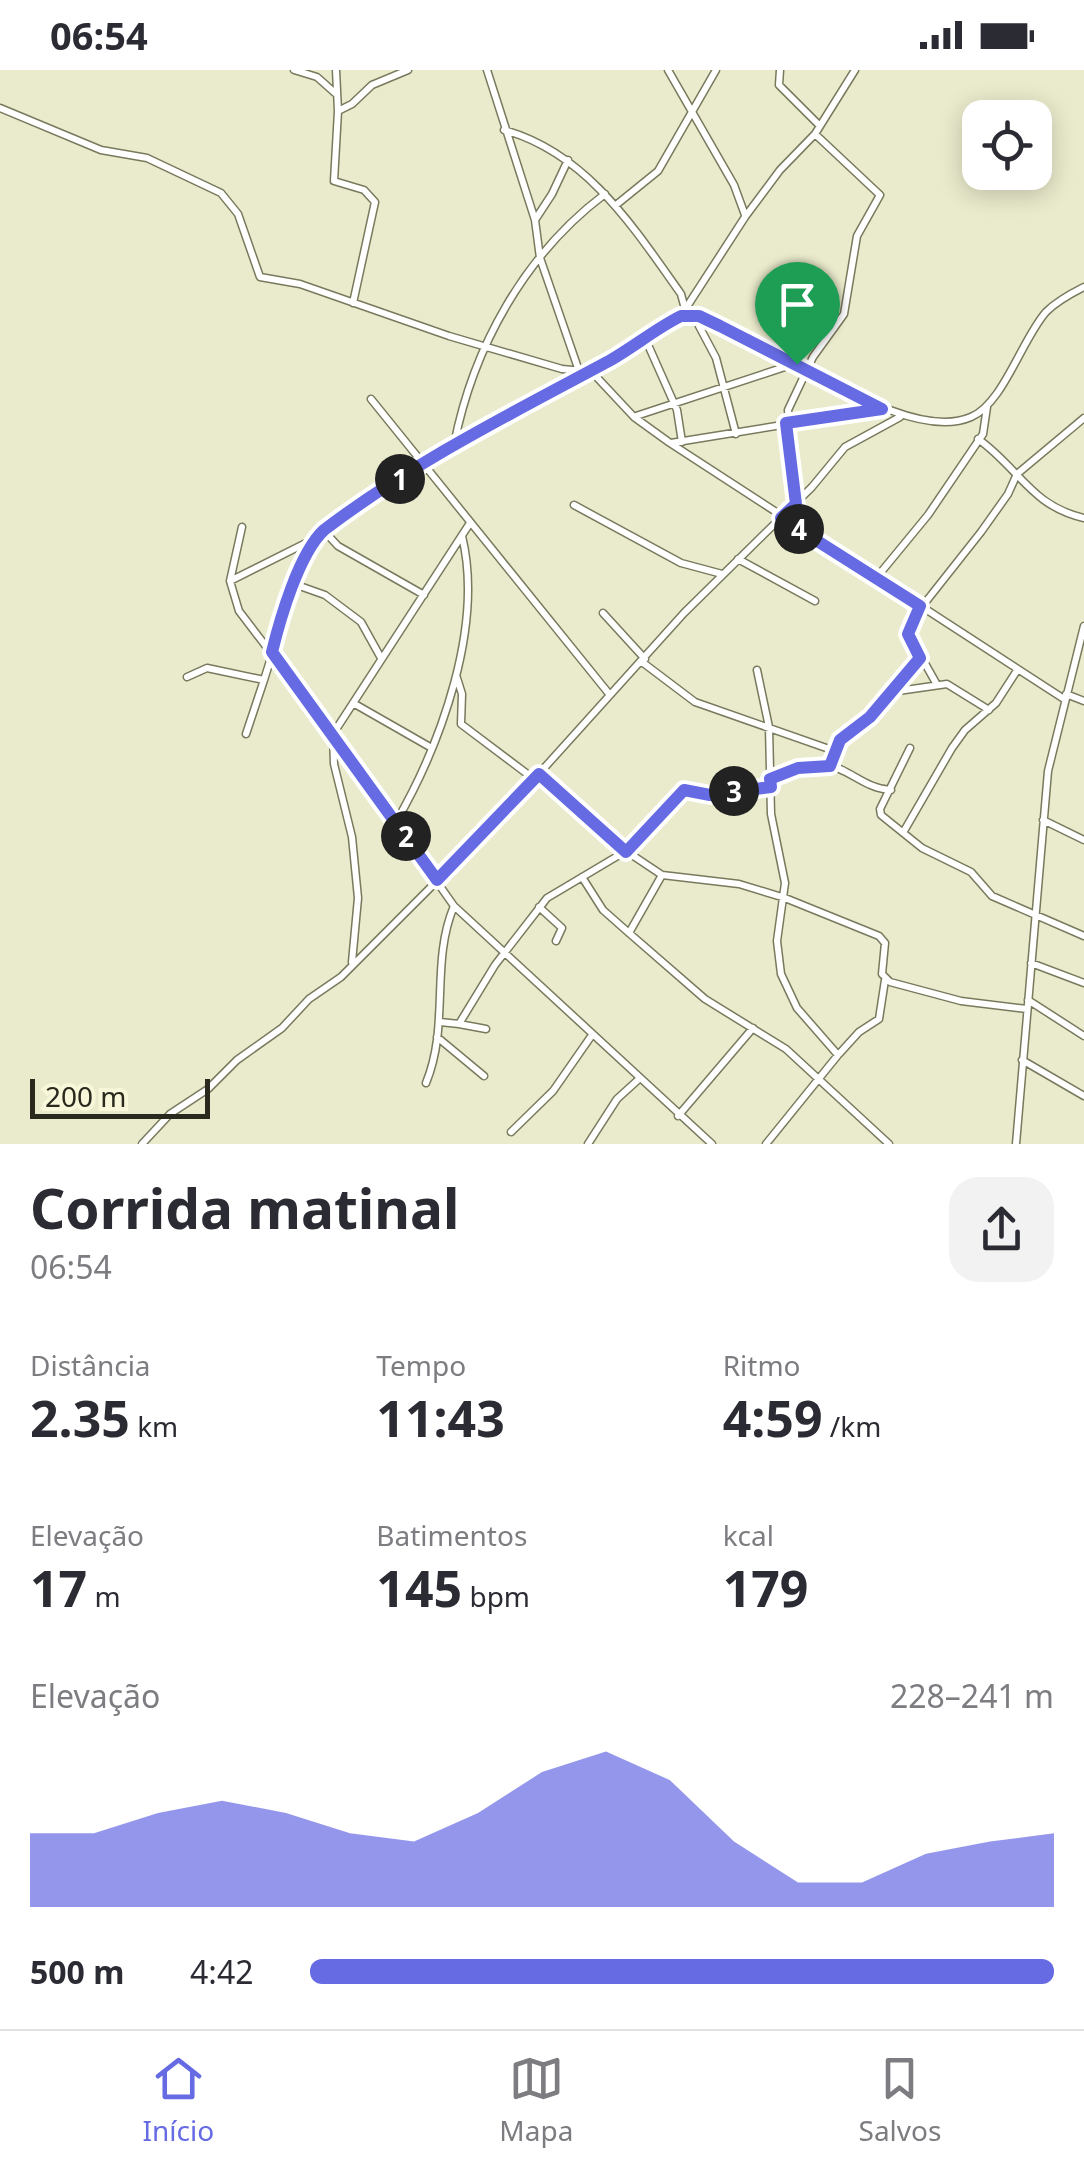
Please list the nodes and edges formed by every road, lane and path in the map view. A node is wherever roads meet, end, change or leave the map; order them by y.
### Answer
1 (294, 70) edge
2 (336, 70) edge
3 (408, 70) edge
4 (487, 70) edge
5 (668, 70) edge
6 (716, 70) edge
7 (780, 70) edge
8 (854, 70) edge
9 (336, 94) junction
10 (0, 108) edge
11 (338, 111) junction
12 (694, 111) junction
13 (818, 124) junction
14 (504, 130) junction
15 (814, 134) junction
16 (568, 160) junction
17 (605, 194) junction
18 (616, 205) junction
19 (745, 216) junction
20 (534, 220) junction
21 (540, 258) junction
22 (1084, 287) edge
23 (353, 303) junction
24 (687, 315) junction
25 (699, 316) junction
26 (645, 338) junction
27 (485, 346) junction
28 (797, 364) junction
29 (807, 368) junction
30 (584, 371) junction
31 (722, 386) junction
32 (371, 399) dead end
33 (674, 402) junction
34 (988, 406) junction
35 (882, 409) junction
36 (634, 416) junction
37 (902, 416) junction
38 (1084, 418) edge
39 (786, 423) junction
40 (736, 434) junction
41 (978, 439) junction
42 (682, 442) junction
43 (670, 444) junction
44 (454, 446) junction
45 (424, 463) junction
46 (1017, 474) junction
47 (796, 504) junction
48 (574, 505) dead end
49 (781, 518) junction
50 (1084, 518) edge
51 (470, 523) junction
52 (242, 527) dead end
53 (324, 530) junction
54 (462, 535) junction
55 (314, 539) junction
56 (738, 559) junction
57 (722, 574) junction
58 (877, 577) junction
59 (230, 581) junction
60 (294, 584) junction
61 (424, 595) junction
62 (815, 601) dead end
63 (920, 606) junction
64 (603, 614) dead end
65 (1084, 626) edge
66 (272, 652) junction
67 (1081, 654) edge
68 (381, 658) junction
69 (920, 658) junction
70 (644, 661) junction
71 (1018, 669) junction
72 (757, 670) dead end
73 (457, 675) junction
74 (187, 677) dead end
75 (264, 680) junction
76 (936, 684) junction
77 (890, 692) junction
78 (610, 695) junction
79 (1065, 696) junction
80 (1084, 701) edge
81 (353, 702) junction
82 (989, 710) junction
83 (769, 727) junction
84 (246, 734) dead end
85 (333, 734) junction
86 (430, 747) junction
87 (835, 747) junction
88 (910, 748) dead end
89 (830, 766) junction
90 (536, 777) junction
91 (771, 783) junction
92 (891, 790) junction
93 (1043, 820) junction
94 (396, 822) junction
95 (904, 831) junction
96 (1084, 840) edge
97 (626, 852) junction
98 (662, 875) junction
99 (582, 877) junction
100 (437, 880) junction
101 (785, 898) junction
102 (454, 906) junction
103 (539, 907) junction
104 (1034, 916) junction
105 (629, 932) junction
106 (1084, 936) edge
107 (556, 942) dead end
108 (504, 955) junction
109 (1031, 963) junction
110 (352, 964) junction
111 (885, 980) junction
112 (1084, 984) edge
113 (1028, 1004) junction
114 (440, 1022) junction
115 (458, 1024) junction
116 (753, 1028) junction
117 (486, 1029) dead end
118 (592, 1035) junction
119 (1084, 1036) edge
120 (437, 1037) junction
121 (838, 1055) junction
122 (1022, 1060) junction
123 (484, 1076) dead end
124 (639, 1079) junction
125 (821, 1080) junction
126 (426, 1083) dead end
127 (1084, 1096) edge
128 (678, 1116) junction
129 (512, 1132) dead end
130 (596, 1140) edge
131 (142, 1144) edge
132 (588, 1144) edge
133 (711, 1144) edge
134 (766, 1144) edge
135 (888, 1144) edge
136 (1016, 1144) edge

1 - 9 street
2 - 9 street
3 - 11 street
4 - 14 street
5 - 12 street
6 - 12 street
7 - 13 street
8 - 13 street
9 - 11 street
10 - 23 street
11 - 23 street
12 - 18 street
12 - 19 street
13 - 15 street
14 - 16 street
14 - 20 street
15 - 19 street
15 - 29 street
16 - 17 street
16 - 20 street
17 - 18 street
17 - 21 street
18 - 24 street
19 - 24 street
20 - 21 street
21 - 27 street
21 - 30 street
22 - 34 street
23 - 27 street
24 - 25 street
24 - 26 street
25 - 28 street
25 - 31 street
26 - 30 street
26 - 33 street
27 - 30 street
27 - 44 street
28 - 29 street
28 - 31 street
29 - 35 street
29 - 39 street
30 - 36 street
30 - 44 street
31 - 33 street
31 - 40 street
32 - 45 street
33 - 36 street
33 - 42 street
34 - 37 street
34 - 41 street
35 - 37 street
35 - 39 street
36 - 43 street
37 - 47 street
38 - 46 street
39 - 40 street
39 - 47 street
40 - 42 street
41 - 46 street
41 - 58 street
42 - 43 street
43 - 49 street
44 - 45 street
45 - 51 street
45 - 53 street
46 - 50 street
46 - 63 street
47 - 49 street
48 - 57 street
49 - 56 street
49 - 58 street
51 - 54 street
51 - 78 street
52 - 59 street
53 - 55 street
53 - 61 street
54 - 61 street
54 - 73 street
55 - 59 street
55 - 60 street
56 - 57 street
56 - 62 street
57 - 70 street
58 - 63 street
59 - 66 street
60 - 66 street
60 - 68 street
61 - 68 street
63 - 69 street
63 - 71 street
64 - 70 street
65 - 67 street
66 - 75 street
66 - 85 street
67 - 79 street
68 - 81 street
69 - 76 street
69 - 77 street
70 - 78 street
70 - 83 street
71 - 79 street
71 - 82 street
72 - 83 street
73 - 86 street
73 - 90 street
74 - 75 street
75 - 84 street
76 - 77 street
76 - 82 street
77 - 87 street
78 - 90 street
79 - 80 street
79 - 93 street
81 - 85 street
81 - 86 street
82 - 95 street
83 - 87 street
83 - 91 street
85 - 94 street
85 - 110 street
86 - 94 street
87 - 89 street
88 - 92 street
89 - 91 street
89 - 92 street
90 - 97 street
90 - 100 street
91 - 97 street
91 - 101 street
92 - 95 street
93 - 96 street
93 - 104 street
94 - 100 street
95 - 104 street
97 - 98 street
97 - 99 street
98 - 101 street
98 - 105 street
99 - 103 street
99 - 105 street
100 - 102 street
100 - 110 street
101 - 111 street
101 - 121 street
102 - 108 street
102 - 114 street
103 - 107 street
103 - 108 street
104 - 106 street
104 - 109 street
105 - 116 street
108 - 115 street
108 - 118 street
109 - 112 street
109 - 113 street
110 - 131 street
111 - 113 street
111 - 121 street
113 - 119 street
113 - 122 street
114 - 115 street
114 - 120 street
115 - 117 street
116 - 125 street
116 - 128 street
118 - 124 street
118 - 129 street
120 - 123 street
120 - 126 street
121 - 125 street
122 - 127 street
122 - 136 street
124 - 128 street
124 - 130 street
125 - 134 street
125 - 135 street
128 - 133 street
130 - 132 street

